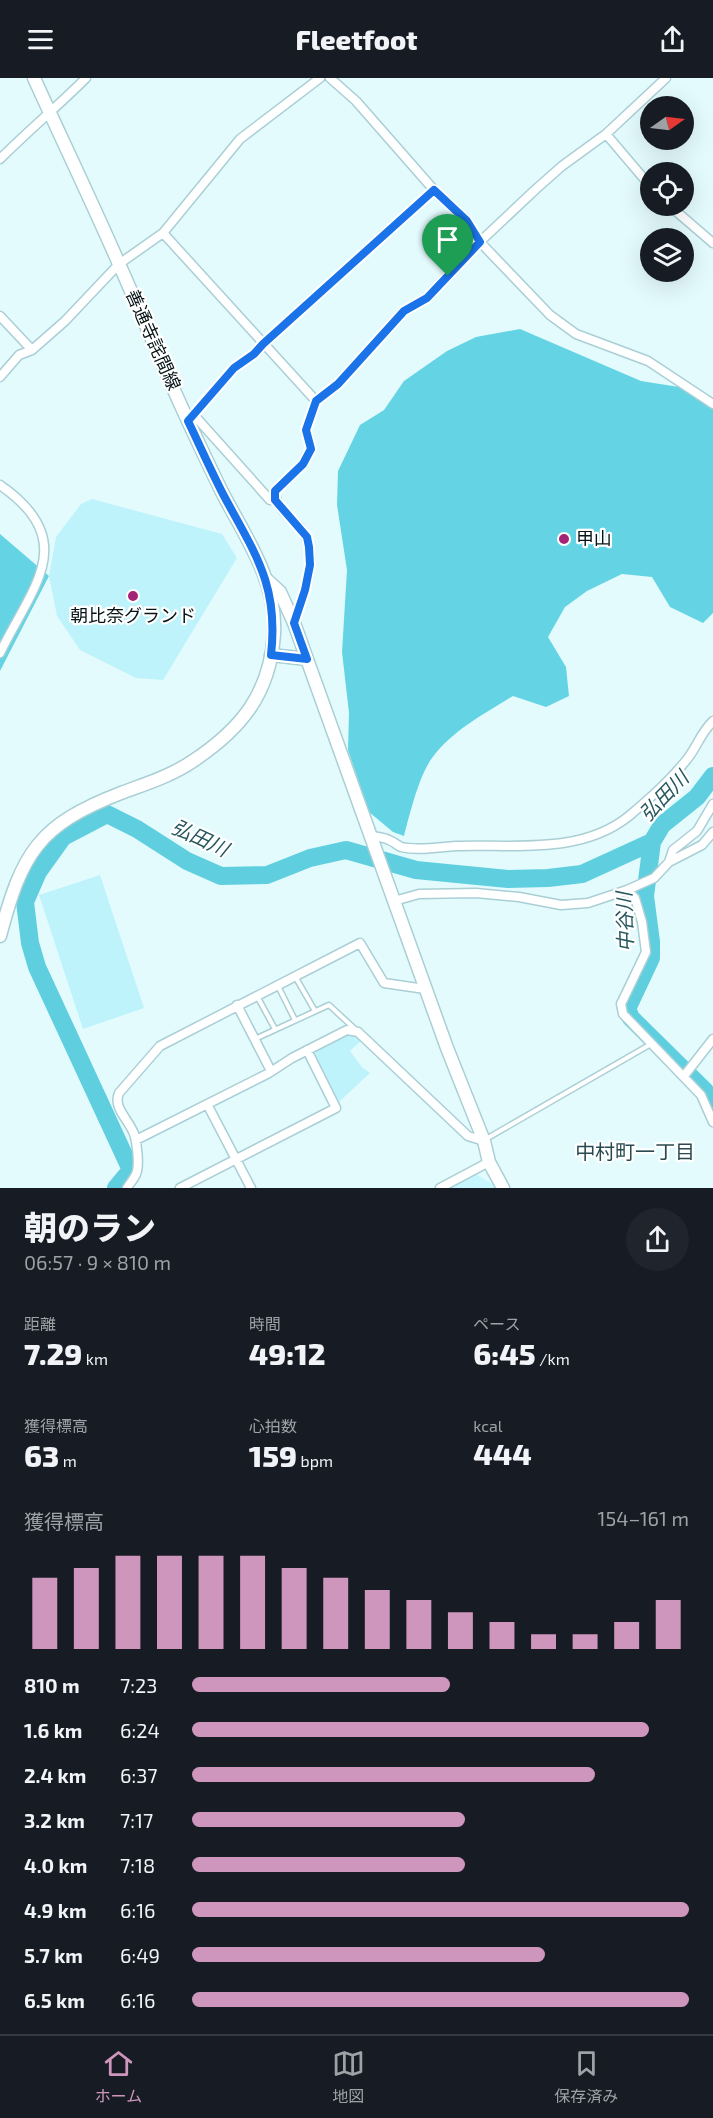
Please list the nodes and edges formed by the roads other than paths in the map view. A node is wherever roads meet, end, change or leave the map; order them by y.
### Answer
1 (34, 78) edge
2 (86, 78) edge
3 (320, 78) edge
4 (330, 78) edge
5 (666, 78) edge
6 (50, 114) junction
7 (606, 134) junction
8 (0, 159) edge
9 (640, 174) edge
10 (434, 190) junction
11 (682, 216) edge
12 (163, 233) junction
13 (480, 242) junction
14 (713, 243) edge
15 (119, 264) junction
16 (0, 316) edge
17 (263, 344) junction
18 (32, 350) junction
19 (0, 377) edge
20 (316, 401) junction
21 (713, 404) edge
22 (190, 417) junction
23 (0, 485) edge
24 (275, 500) junction
25 (267, 580) junction
26 (294, 623) junction
27 (0, 653) edge
28 (271, 655) junction
29 (307, 659) junction
30 (713, 721) edge
31 (713, 804) edge
32 (713, 832) edge
33 (373, 839) junction
34 (669, 862) junction
35 (632, 888) junction
36 (394, 901) junction
37 (0, 936) edge
38 (295, 976) junction
39 (278, 985) junction
40 (425, 989) junction
41 (257, 995) junction
42 (237, 1005) junction
43 (315, 1011) junction
44 (295, 1020) junction
45 (275, 1029) junction
46 (358, 1032) junction
47 (255, 1039) junction
48 (713, 1039) edge
49 (652, 1043) junction
50 (307, 1050) junction
51 (271, 1071) junction
52 (684, 1076) junction
53 (207, 1104) junction
54 (713, 1122) edge
55 (135, 1140) junction
56 (484, 1141) junction
57 (236, 1159) junction
58 (489, 1162) junction
59 (127, 1188) edge
60 (180, 1188) edge
61 (251, 1188) edge
62 (440, 1188) edge
63 (503, 1188) edge

1 - 6 main road, 善通寺詫間線
2 - 6 street
3 - 12 street
4 - 10 street
5 - 7 street
6 - 8 street
6 - 15 main road, 善通寺詫間線
7 - 9 street
7 - 13 street
10 - 13 street
10 - 17 street
11 - 14 street
12 - 15 street
12 - 17 street
13 - 20 street
13 - 21 street
15 - 18 street
15 - 22 main road, 善通寺詫間線
16 - 18 street
17 - 20 street
17 - 22 street
18 - 19 street
20 - 24 street
22 - 24 street
22 - 25 main road, 善通寺詫間線
23 - 27 street
24 - 26 street
25 - 26 main road
25 - 28 main road, 善通寺詫間線
26 - 29 main road
28 - 29 main road
28 - 37 main road, 善通寺詫間線
29 - 33 main road
30 - 33 street
31 - 34 street
32 - 34 street
33 - 36 main road
34 - 35 street
35 - 36 street
35 - 49 street
36 - 40 main road
38 - 39 street
38 - 40 street
38 - 43 lane
39 - 41 street
39 - 44 lane
40 - 56 main road
41 - 42 street
41 - 45 lane
42 - 47 street
42 - 55 street
43 - 44 lane
43 - 46 lane
44 - 45 lane
45 - 47 lane
46 - 50 street
46 - 56 street
47 - 51 street
48 - 52 street
49 - 52 street
49 - 56 lane
50 - 51 street
50 - 57 street
51 - 53 street
52 - 54 street
53 - 55 street
53 - 57 street
55 - 59 street
56 - 58 main road
57 - 60 street
57 - 61 street
58 - 62 street
58 - 63 main road

